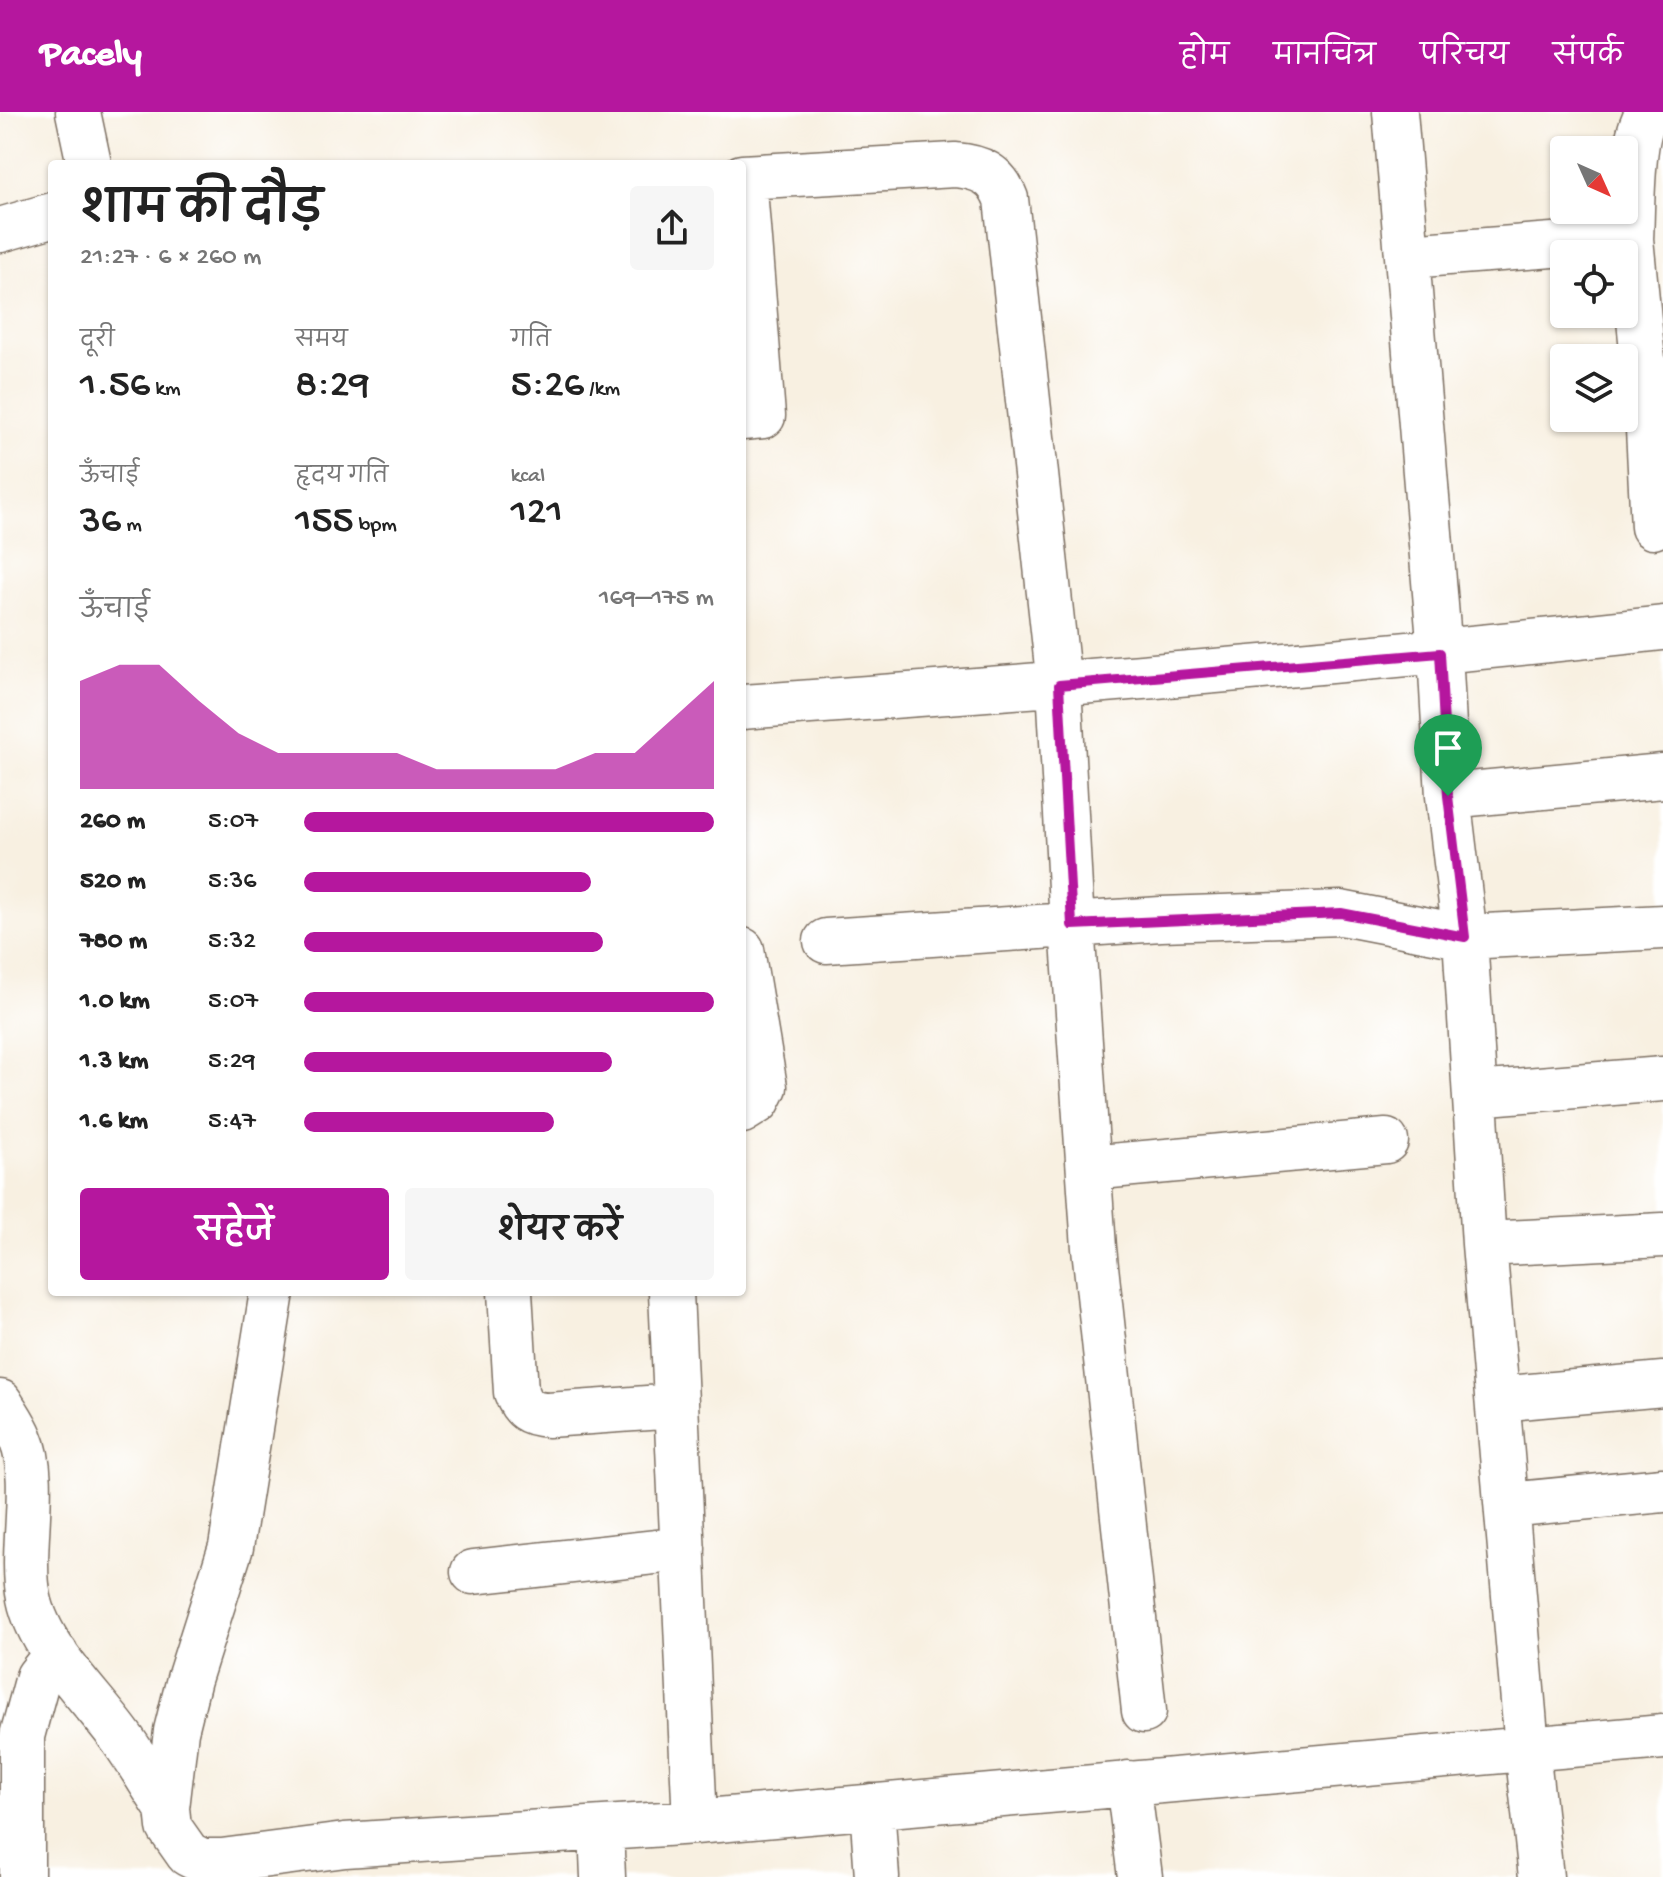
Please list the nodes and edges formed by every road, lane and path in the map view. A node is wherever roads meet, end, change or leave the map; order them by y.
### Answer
1 (78, 112) edge
2 (1395, 112) edge
3 (1649, 112) edge
4 (88, 160) edge
5 (746, 177) edge
6 (746, 213) edge
7 (48, 216) edge
8 (0, 230) edge
9 (1631, 239) junction
10 (1408, 256) junction
11 (1654, 390) edge
12 (746, 418) edge
13 (1653, 527) dead end
14 (1663, 628) edge
15 (1440, 653) junction
16 (1059, 685) junction
17 (746, 707) edge
18 (1663, 776) edge
19 (1448, 796) junction
20 (1072, 925) junction
21 (1663, 927) edge
22 (1465, 937) junction
23 (826, 941) dead end
24 (746, 974) edge
25 (1663, 1079) edge
26 (1475, 1094) junction
27 (746, 1110) edge
28 (1386, 1141) dead end
29 (1089, 1168) junction
30 (1663, 1235) edge
31 (1484, 1244) junction
32 (271, 1296) edge
33 (510, 1296) edge
34 (671, 1296) edge
35 (1663, 1384) edge
36 (1498, 1399) junction
37 (0, 1402) edge
38 (676, 1406) junction
39 (1663, 1490) edge
40 (1507, 1505) junction
41 (683, 1549) junction
42 (473, 1572) dead end
43 (32, 1632) edge
44 (1144, 1711) dead end
45 (1663, 1737) edge
46 (1527, 1748) junction
47 (1128, 1783) junction
48 (872, 1806) junction
49 (167, 1808) junction
50 (695, 1822) junction
51 (601, 1829) junction
52 (346, 1861) edge
53 (22, 1877) edge
54 (603, 1877) edge
55 (877, 1877) edge
56 (1140, 1877) edge
57 (1541, 1877) edge

1 - 4 street
2 - 10 street
3 - 9 street
5 - 16 street
6 - 12 street
7 - 8 street
9 - 10 street
9 - 11 street
10 - 15 street
11 - 13 street
14 - 15 street
15 - 16 street
15 - 19 street
16 - 17 street
16 - 20 street
18 - 19 street
19 - 22 street
20 - 22 street
20 - 23 street
20 - 29 street
21 - 22 street
22 - 26 street
24 - 27 street
25 - 26 street
26 - 31 street
28 - 29 street
29 - 44 street
30 - 31 street
31 - 36 street
32 - 49 street
33 - 38 street
34 - 38 street
35 - 36 street
36 - 40 street
37 - 43 street
38 - 41 street
39 - 40 street
40 - 46 street
41 - 42 street
41 - 50 street
43 - 49 street
43 - 53 street
45 - 46 street
46 - 47 street
46 - 57 street
47 - 48 street
47 - 56 street
48 - 50 street
48 - 55 street
49 - 52 street
50 - 51 street
51 - 52 street
51 - 54 street

